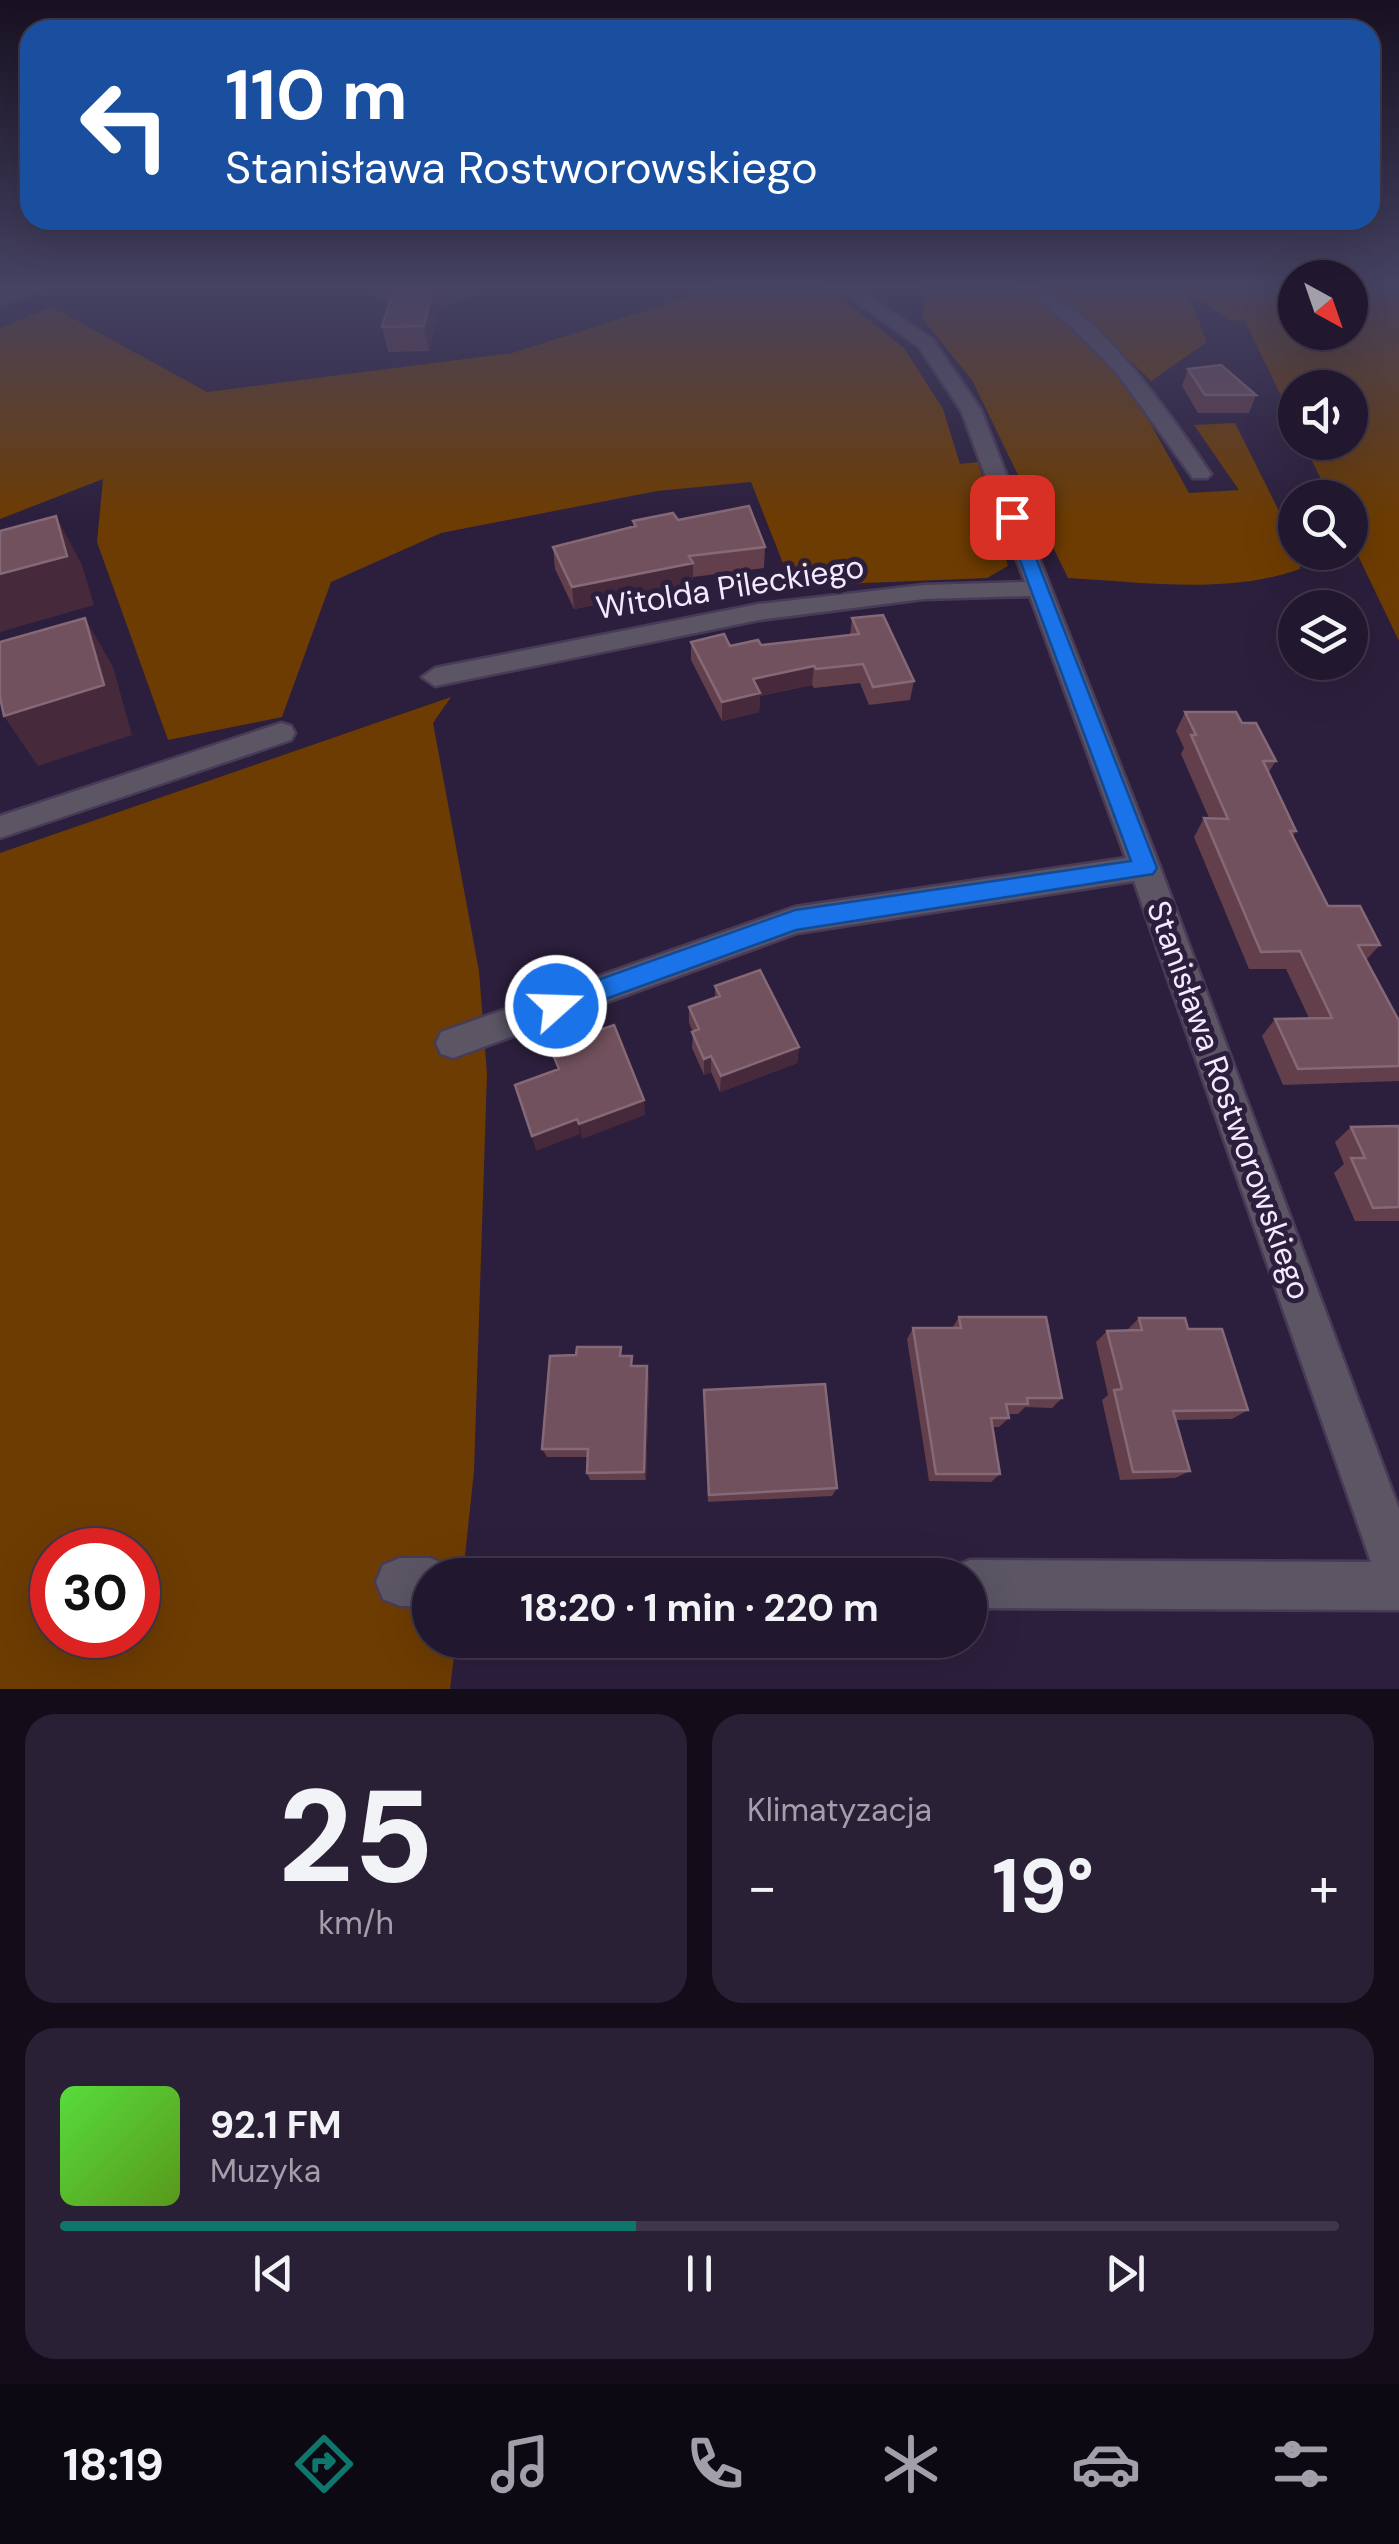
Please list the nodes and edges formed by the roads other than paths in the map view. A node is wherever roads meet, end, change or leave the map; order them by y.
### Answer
1 (939, 363) edge
2 (1121, 363) edge
3 (1200, 474) dead end
4 (1040, 589) junction
5 (435, 677) dead end
6 (281, 732) dead end
7 (0, 827) edge
8 (1145, 868) junction
9 (454, 1043) dead end
10 (1399, 1573) edge
11 (987, 1584) edge
12 (1399, 1586) edge

1 - 4 street, Stanisława Rostworowskiego
2 - 3 street
4 - 5 street, Witolda Pileckiego
4 - 8 street, Stanisława Rostworowskiego
6 - 7 street
8 - 9 street
8 - 10 street, Stanisława Rostworowskiego
11 - 12 street

